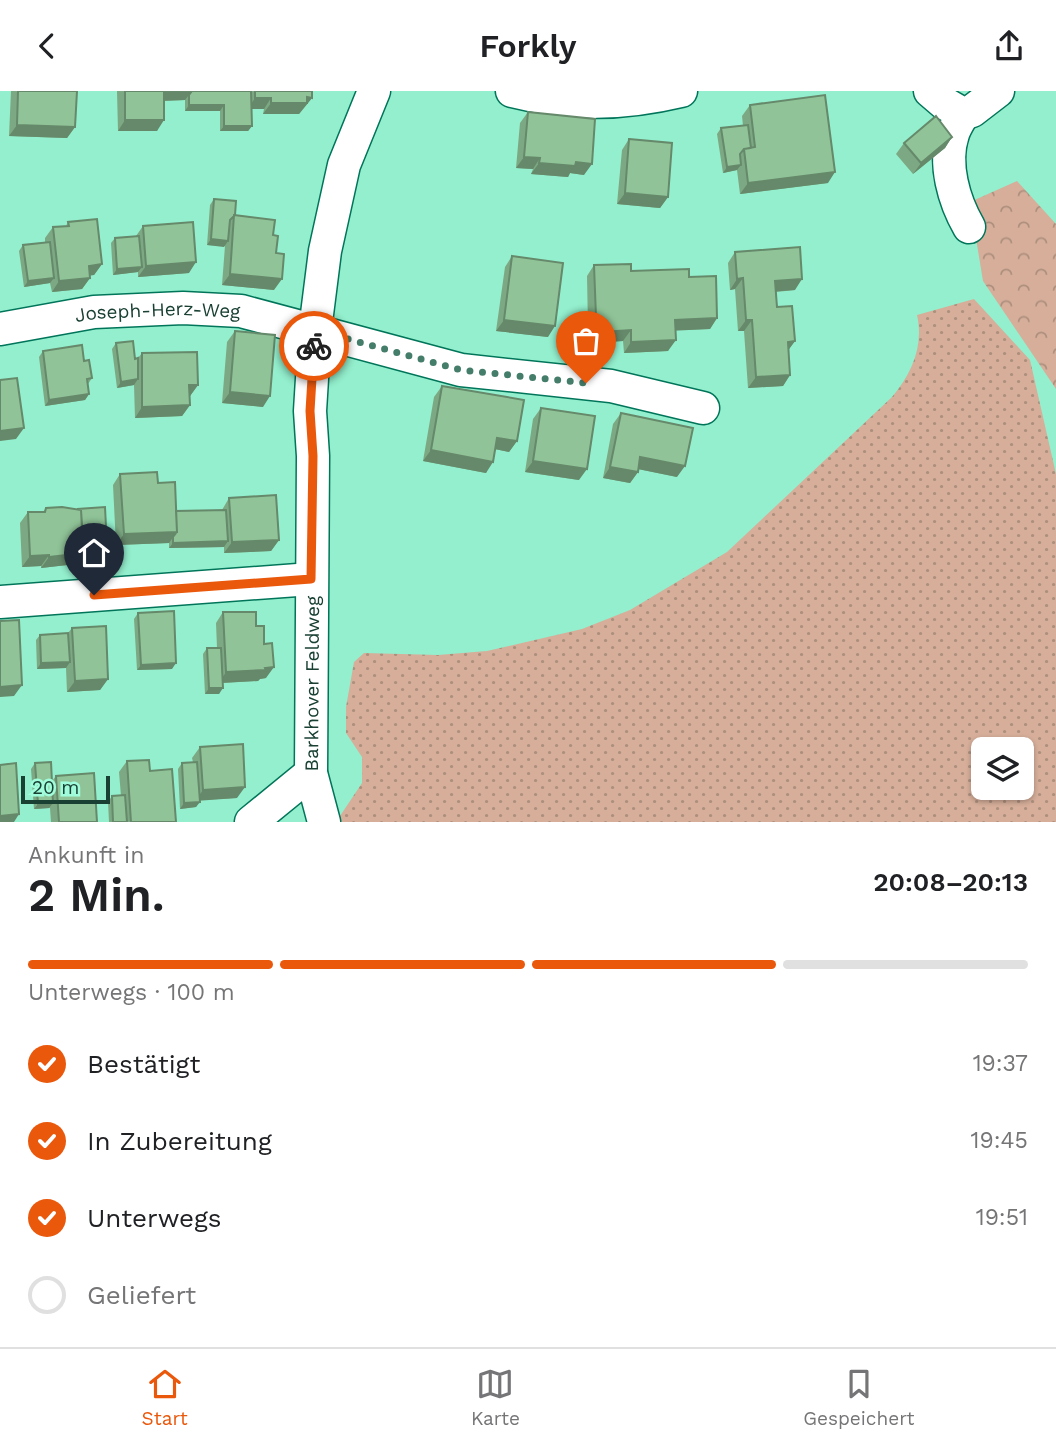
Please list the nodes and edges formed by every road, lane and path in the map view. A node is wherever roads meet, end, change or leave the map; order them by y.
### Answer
1 (374, 91) edge
2 (512, 91) edge
3 (681, 91) edge
4 (930, 91) edge
5 (998, 91) edge
6 (964, 114) junction
7 (969, 227) dead end
8 (0, 329) edge
9 (315, 330) junction
10 (703, 408) dead end
11 (311, 579) junction
12 (0, 602) edge
13 (310, 773) junction
14 (251, 822) edge
15 (324, 822) edge

1 - 9 street, Barkhover Feldweg
2 - 3 street
4 - 6 street
5 - 6 street
6 - 7 street
8 - 9 street, Joseph-Herz-Weg
9 - 10 street, Joseph-Herz-Weg
9 - 11 street, Barkhover Feldweg
11 - 12 street
11 - 13 street, Barkhover Feldweg
13 - 14 street
13 - 15 street, Barkhover Feldweg

